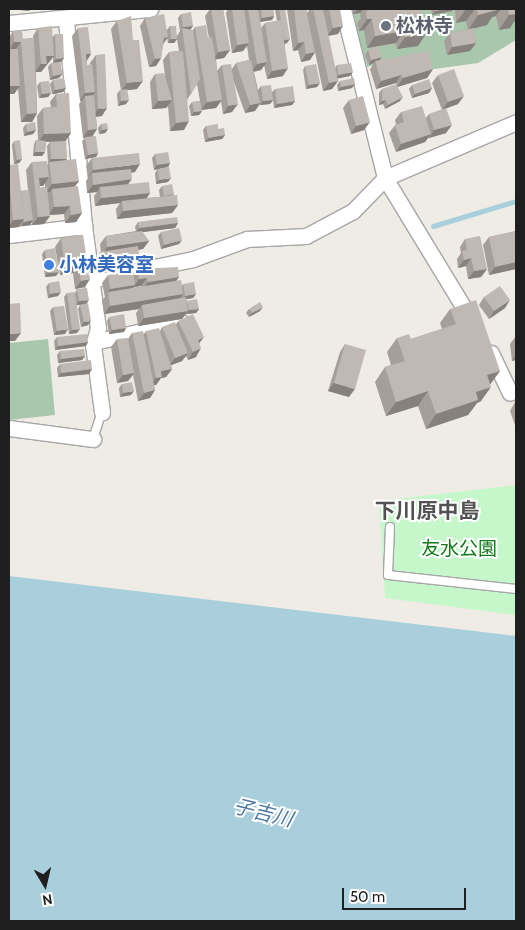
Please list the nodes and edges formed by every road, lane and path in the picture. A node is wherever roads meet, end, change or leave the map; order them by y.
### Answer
1 (150, 9) edge
2 (343, 9) edge
3 (107, 12) edge
4 (66, 20) junction
5 (9, 23) edge
6 (516, 122) edge
7 (385, 178) junction
8 (84, 226) junction
9 (9, 234) edge
10 (91, 280) junction
11 (192, 318) edge
12 (94, 342) junction
13 (510, 393) dead end
14 (102, 412) joint
15 (9, 428) edge
16 (93, 439) joint
17 (390, 528) dead end
18 (516, 589) edge

1 - 3 street
2 - 7 street
3 - 4 street
4 - 5 street
4 - 8 street
6 - 7 street
7 - 10 street
7 - 13 street
8 - 9 street
8 - 10 street
10 - 12 street
11 - 12 street
12 - 14 street
14 - 16 lane
15 - 16 street
17 - 18 lane

